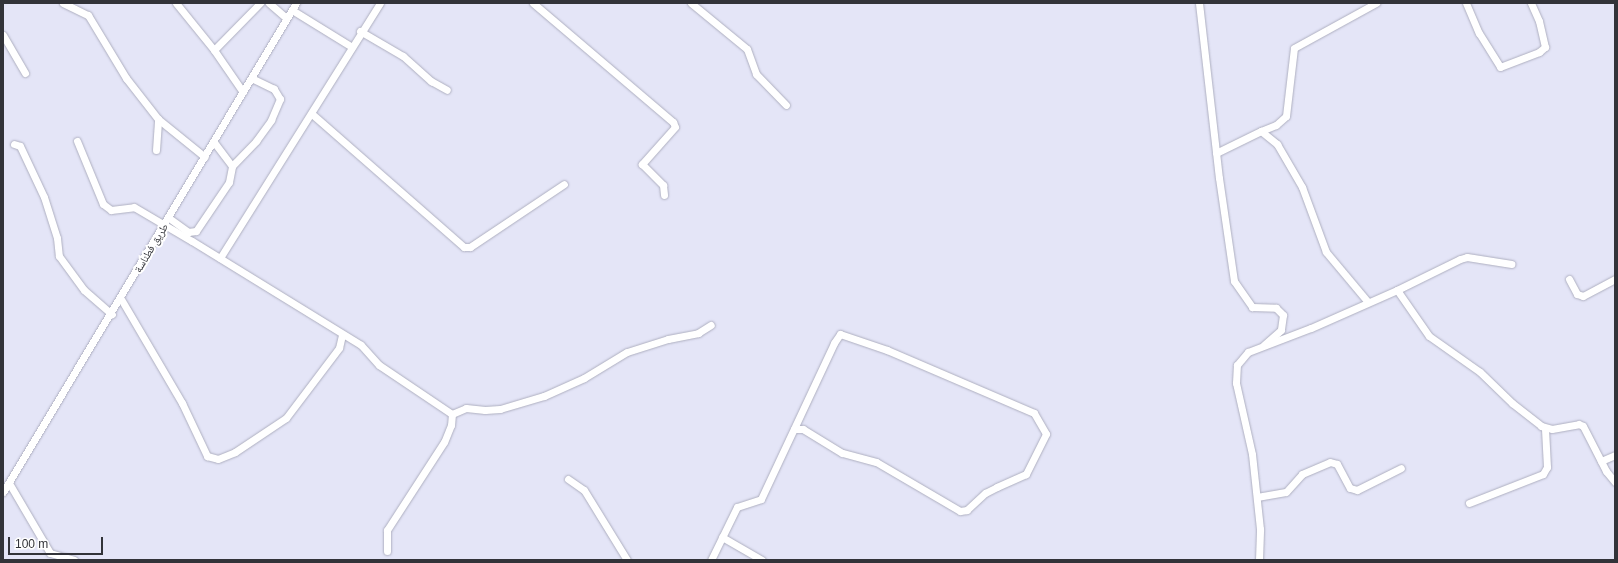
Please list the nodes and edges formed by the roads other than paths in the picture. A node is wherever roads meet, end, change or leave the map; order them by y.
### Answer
1 (63, 3) edge
2 (176, 3) edge
3 (260, 3) edge
4 (269, 3) edge
5 (296, 3) edge
6 (380, 3) edge
7 (533, 3) edge
8 (691, 3) edge
9 (1199, 3) edge
10 (1376, 3) edge
11 (1466, 3) edge
12 (1532, 3) edge
13 (292, 10) junction
14 (286, 18) junction
15 (360, 31) junction
16 (3, 35) edge
17 (352, 46) junction
18 (214, 50) junction
19 (25, 73) dead end
20 (251, 78) junction
21 (447, 90) dead end
22 (243, 92) junction
23 (786, 105) dead end
24 (312, 114) junction
25 (158, 120) junction
26 (1261, 131) junction
27 (77, 141) dead end
28 (214, 142) junction
29 (14, 144) dead end
30 (156, 150) dead end
31 (1216, 153) junction
32 (205, 157) junction
33 (232, 166) junction
34 (564, 184) dead end
35 (664, 195) dead end
36 (167, 222) junction
37 (220, 258) junction
38 (1512, 264) dead end
39 (1569, 279) dead end
40 (1615, 279) edge
41 (1397, 290) junction
42 (121, 299) junction
43 (1368, 302) junction
44 (112, 314) junction
45 (711, 325) dead end
46 (342, 335) junction
47 (1262, 347) junction
48 (452, 414) junction
49 (794, 429) junction
50 (1545, 429) junction
51 (1615, 455) edge
52 (1601, 461) junction
53 (1401, 468) dead end
54 (568, 479) dead end
55 (9, 482) junction
56 (1615, 482) edge
57 (3, 492) edge
58 (1257, 497) junction
59 (1469, 503) dead end
60 (722, 537) junction
61 (387, 551) dead end
62 (74, 560) edge
63 (627, 560) edge
64 (711, 560) edge
65 (762, 560) edge
66 (1260, 560) edge

1 - 25 street
2 - 18 street
3 - 18 street
4 - 14 street
5 - 13 street, طريق فطناسة
6 - 15 street
7 - 35 street
8 - 23 street
9 - 31 street
10 - 26 street
11 - 12 street
13 - 14 street, طريق فطناسة
13 - 17 street
14 - 20 street, طريق فطناسة
15 - 17 street
15 - 21 street
16 - 19 street
17 - 24 street
18 - 22 street
20 - 22 street, طريق فطناسة
20 - 33 street
22 - 28 street, طريق فطناسة
24 - 34 street
24 - 37 street
25 - 30 street
25 - 32 street
26 - 31 street
26 - 43 street
27 - 36 street
28 - 32 street, طريق فطناسة
28 - 33 street
29 - 44 street
31 - 47 street
32 - 36 street, طريق فطناسة
33 - 36 street
36 - 37 street
36 - 42 street, طريق فطناسة
37 - 46 street
38 - 41 street
39 - 40 street
41 - 43 street
41 - 50 street
42 - 44 street, طريق فطناسة
42 - 46 street
43 - 47 street
44 - 55 street, طريق فطناسة
45 - 48 street
46 - 48 street
47 - 58 street
48 - 61 street
49 - 49 street
49 - 60 street
50 - 52 street
50 - 59 street
51 - 52 street
52 - 56 street
53 - 58 street
54 - 63 street
55 - 57 street, طريق فطناسة
55 - 62 street
58 - 66 street
60 - 64 street
60 - 65 street

